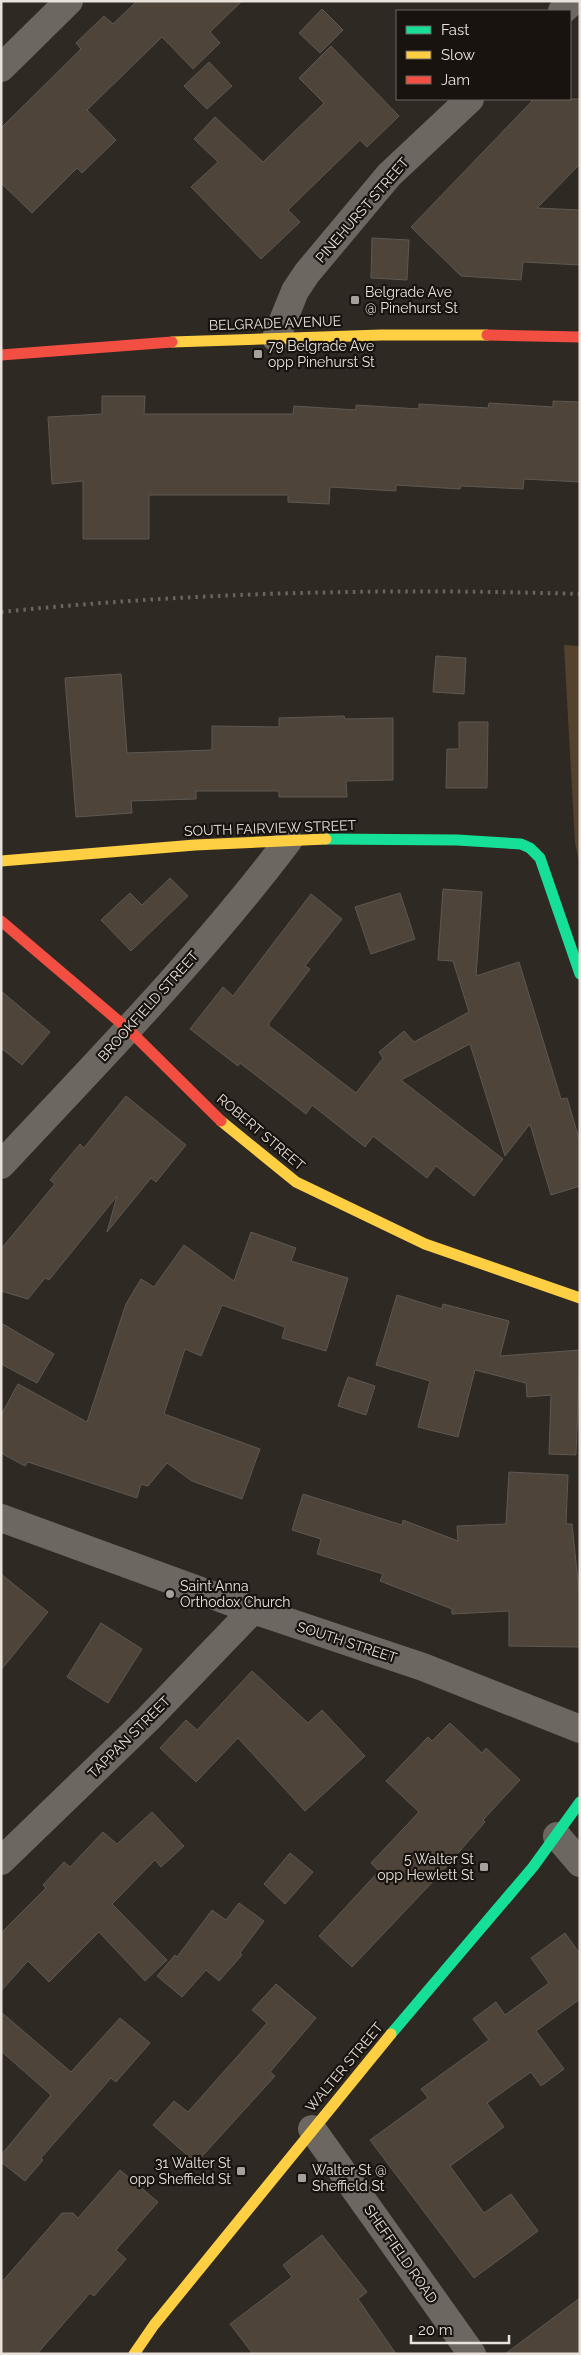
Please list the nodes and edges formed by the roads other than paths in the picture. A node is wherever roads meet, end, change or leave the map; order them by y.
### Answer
1 (69, 1) edge
2 (573, 1) edge
3 (563, 10) edge
4 (1, 68) edge
5 (469, 100) edge
6 (580, 337) edge
7 (276, 338) junction
8 (1, 355) edge
9 (288, 841) junction
10 (1, 861) edge
11 (1, 921) edge
12 (580, 974) edge
13 (128, 1029) junction
14 (1, 1166) edge
15 (580, 1298) edge
16 (1, 1518) edge
17 (253, 1610) junction
18 (580, 1729) edge
19 (580, 1802) edge
20 (558, 1836) junction
21 (1, 1861) edge
22 (580, 1863) edge
23 (312, 2129) junction
24 (134, 2354) edge
25 (472, 2354) edge

1 - 4 street
2 - 3 street
5 - 7 street, PINEHURST STREET
6 - 7 street, BELGRADE AVENUE
7 - 8 street, BELGRADE AVENUE
9 - 10 street, SOUTH FAIRVIEW STREET
9 - 12 street, SOUTH FAIRVIEW STREET
9 - 13 street, BROOKFIELD STREET
11 - 13 street, ROBERT STREET
13 - 14 street, BROOKFIELD STREET
13 - 15 street, ROBERT STREET
16 - 17 street, SOUTH STREET
17 - 18 street, SOUTH STREET
17 - 21 street, TAPPAN STREET
19 - 20 street, WALTER STREET
20 - 22 street
20 - 23 street, WALTER STREET
23 - 24 street, WALTER STREET
23 - 25 street, SHEFFIELD ROAD

